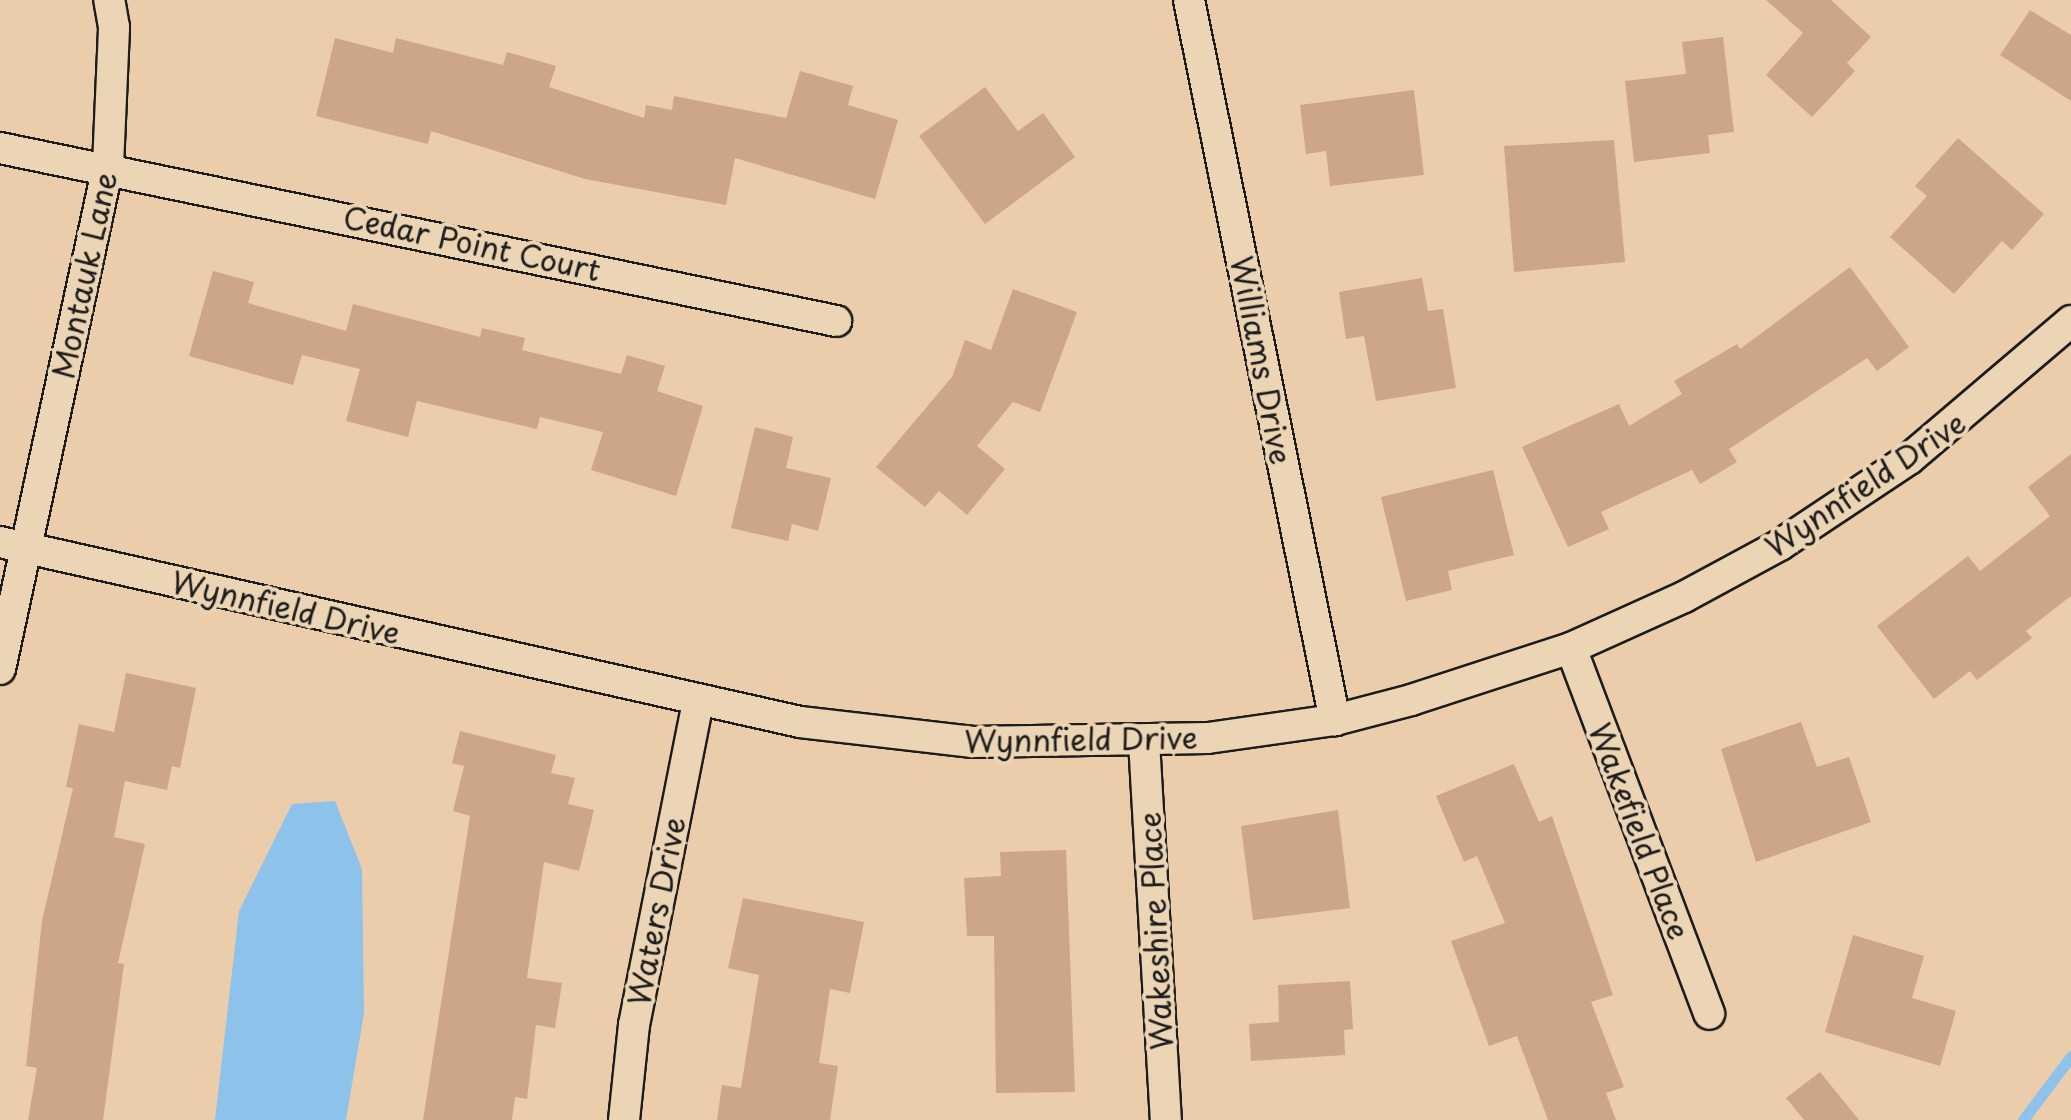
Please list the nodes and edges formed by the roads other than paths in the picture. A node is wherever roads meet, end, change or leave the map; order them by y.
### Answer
1 (108, 0) edge
2 (1189, 0) edge
3 (0, 148) edge
4 (108, 166) junction
5 (836, 321) dead end
6 (2071, 321) edge
7 (13, 544) edge
8 (1572, 648) junction
9 (0, 669) edge
10 (698, 702) junction
11 (1335, 720) junction
12 (1144, 741) junction
13 (1709, 1014) dead end
14 (624, 1120) edge
15 (1166, 1120) edge

1 - 4 street, Montauk Lane
2 - 11 street, Williams Drive
3 - 4 street, Cedar Point Court
4 - 5 street, Cedar Point Court
4 - 7 street, Montauk Lane
6 - 8 street, Wynnfield Drive
7 - 9 street, Montauk Lane
7 - 10 street, Wynnfield Drive
8 - 11 street, Wynnfield Drive
8 - 13 street, Wakefield Place
10 - 12 street, Wynnfield Drive
10 - 14 street, Waters Drive
11 - 12 street, Wynnfield Drive
12 - 15 street, Wakeshire Place

